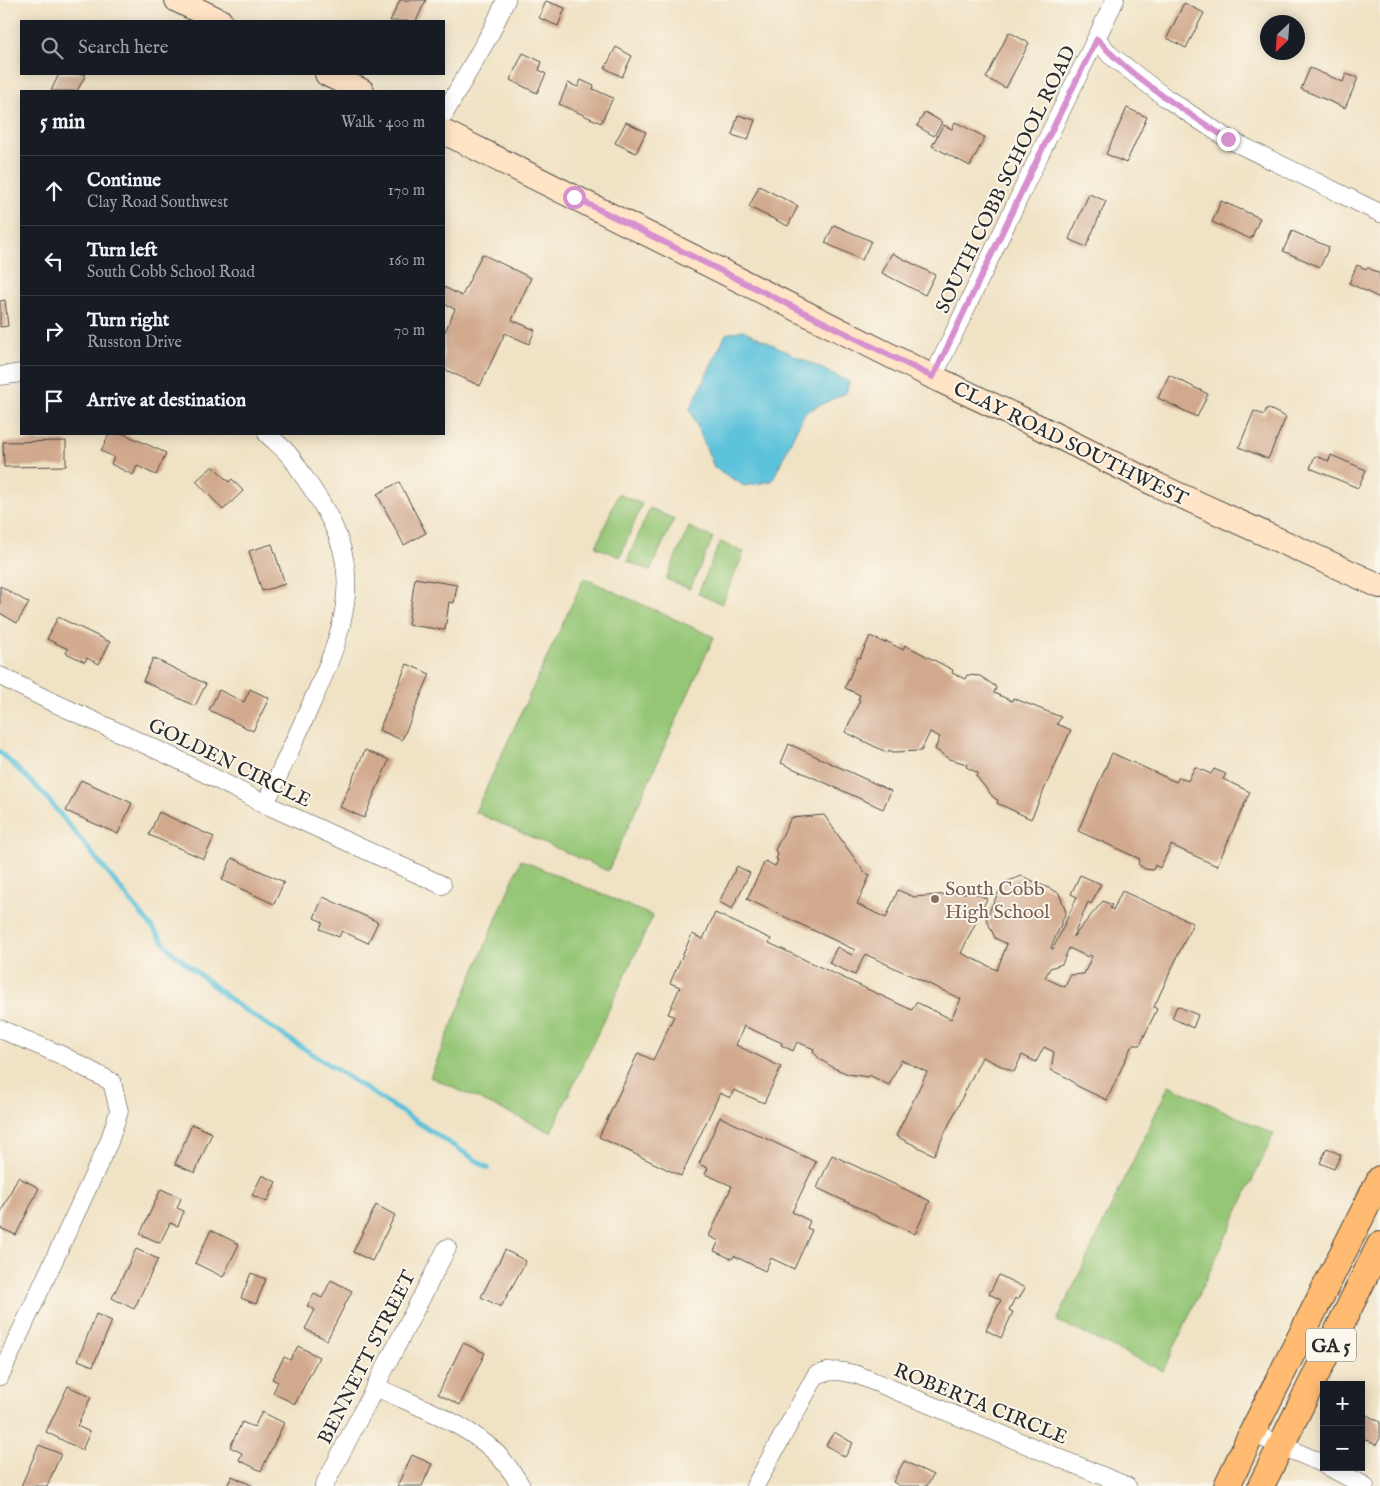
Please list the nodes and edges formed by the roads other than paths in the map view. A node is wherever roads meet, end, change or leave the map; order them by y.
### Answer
1 (177, 0) edge
2 (506, 0) edge
3 (1115, 0) edge
4 (218, 20) edge
5 (1097, 39) junction
6 (333, 81) edge
7 (359, 90) edge
8 (445, 112) edge
9 (445, 133) edge
10 (1380, 213) edge
11 (20, 373) edge
12 (0, 376) edge
13 (933, 377) junction
14 (268, 435) edge
15 (1380, 586) edge
16 (0, 676) edge
17 (264, 804) junction
18 (442, 884) dead end
19 (0, 1030) edge
20 (1380, 1179) edge
21 (1380, 1245) edge
22 (447, 1248) dead end
23 (0, 1376) edge
24 (376, 1387) junction
25 (1252, 1433) junction
26 (1282, 1446) junction
27 (1320, 1462) edge
28 (1337, 1471) edge
29 (324, 1486) edge
30 (521, 1486) edge
31 (756, 1486) edge
32 (1127, 1486) edge
33 (1227, 1486) edge
34 (1261, 1486) edge
35 (1365, 1486) edge

1 - 4 street
2 - 8 street
3 - 5 street, SOUTH COBB SCHOOL ROAD
5 - 10 street
5 - 13 street, SOUTH COBB SCHOOL ROAD
6 - 7 street
9 - 13 street, CLAY ROAD SOUTHWEST
11 - 12 street
13 - 15 street, CLAY ROAD SOUTHWEST
14 - 17 street
16 - 17 street, GOLDEN CIRCLE
17 - 18 street, GOLDEN CIRCLE
19 - 23 street
20 - 25 main road, GA 5
21 - 26 main road, GA 5
22 - 24 street, BENNETT STREET
24 - 29 street, BENNETT STREET
24 - 30 street
25 - 26 street
25 - 33 main road, GA 5
26 - 27 street
26 - 34 main road, GA 5
28 - 35 street
31 - 32 street, ROBERTA CIRCLE

